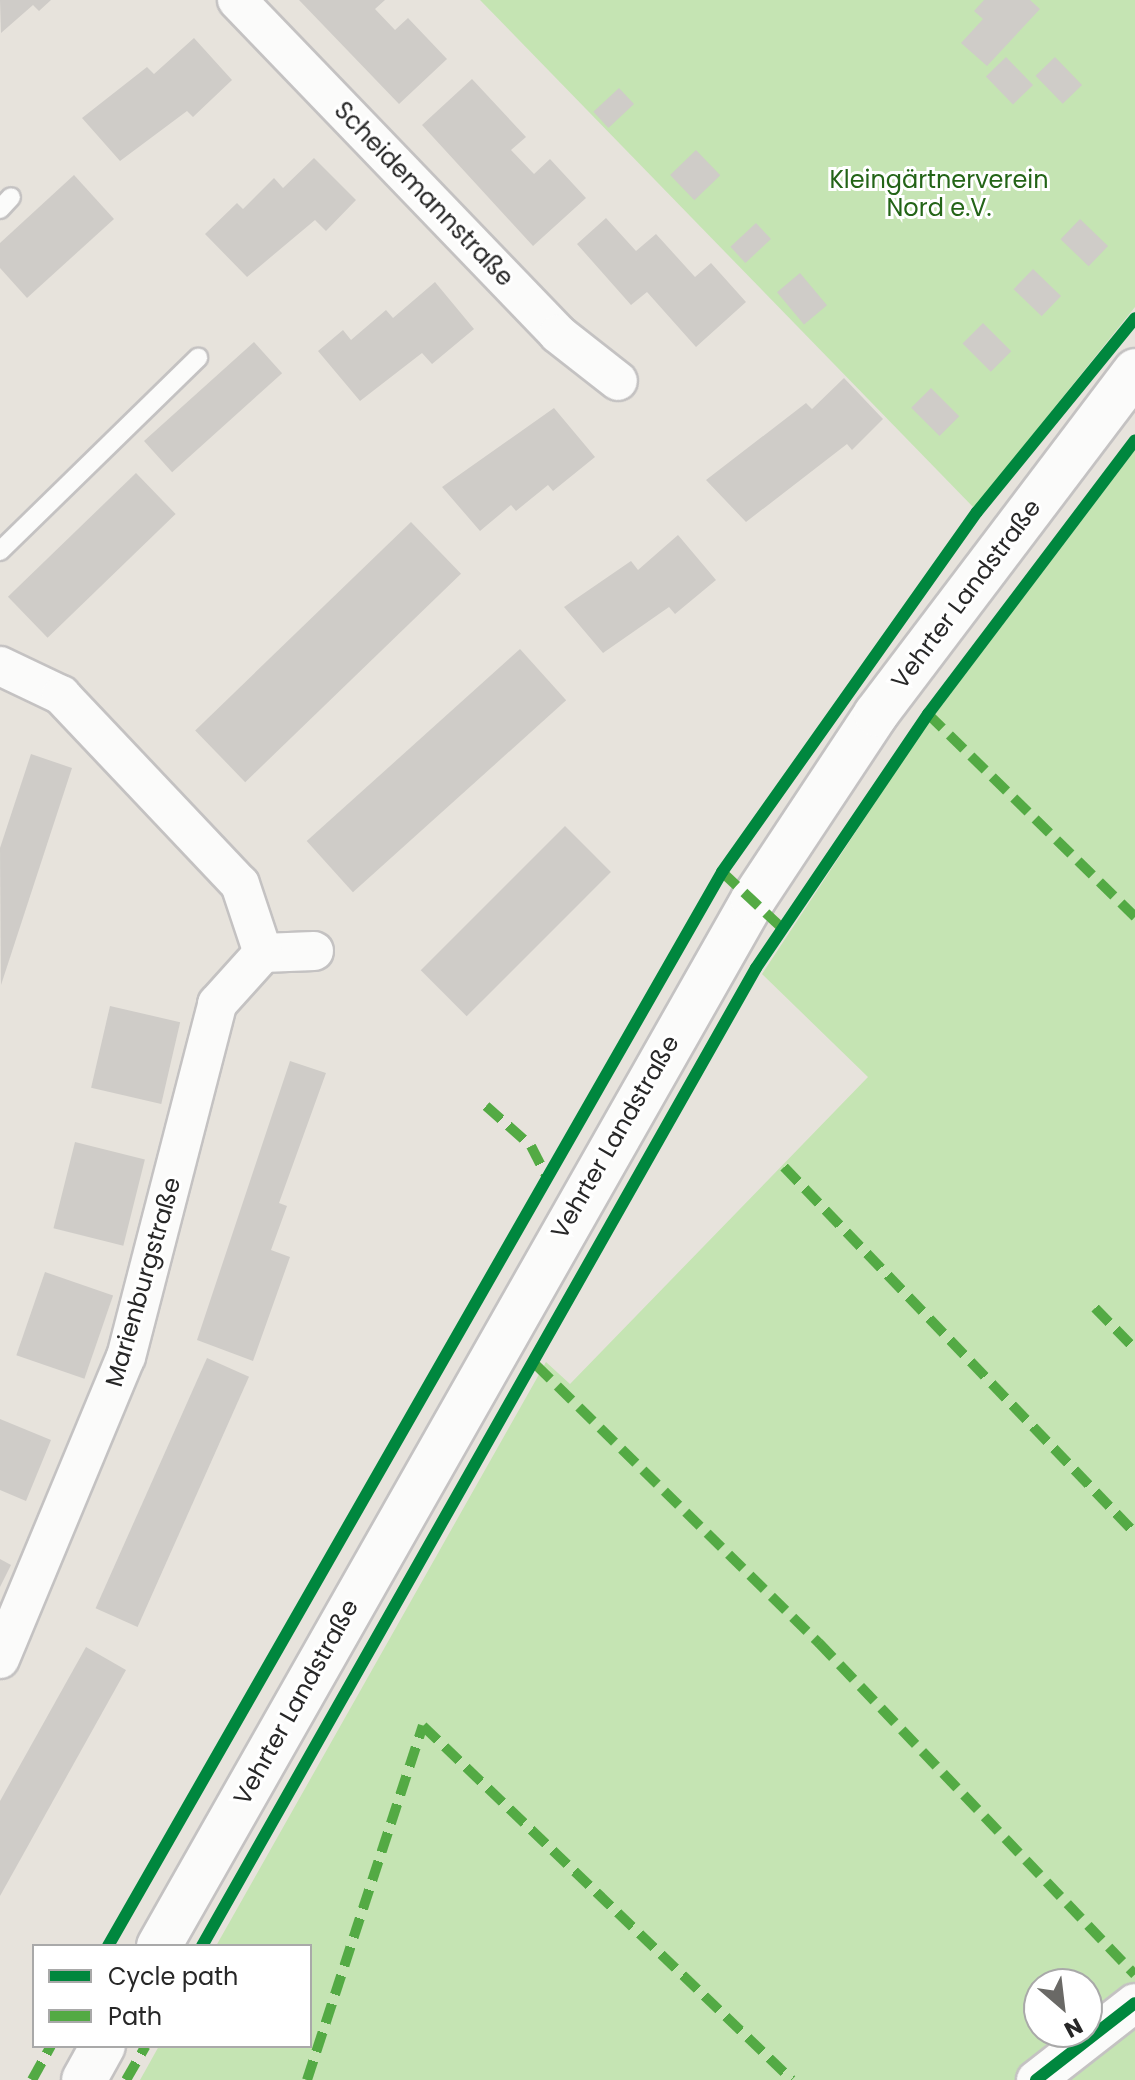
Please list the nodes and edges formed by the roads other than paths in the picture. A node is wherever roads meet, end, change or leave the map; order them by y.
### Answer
1 (237, 0) edge
2 (198, 358) dead end
3 (1135, 371) edge
4 (618, 381) dead end
5 (0, 551) edge
6 (2, 672) edge
7 (314, 951) dead end
8 (263, 953) junction
9 (0, 1659) edge
10 (160, 1944) edge
11 (1135, 2003) edge
12 (102, 2048) edge
13 (84, 2080) edge
14 (1036, 2080) edge

1 - 4 street, Scheidemannstraße
2 - 5 lane
3 - 10 main road, Vehrter Landstraße
6 - 8 street
7 - 8 street
8 - 9 street, Marienburgstraße
11 - 14 street
12 - 13 main road

